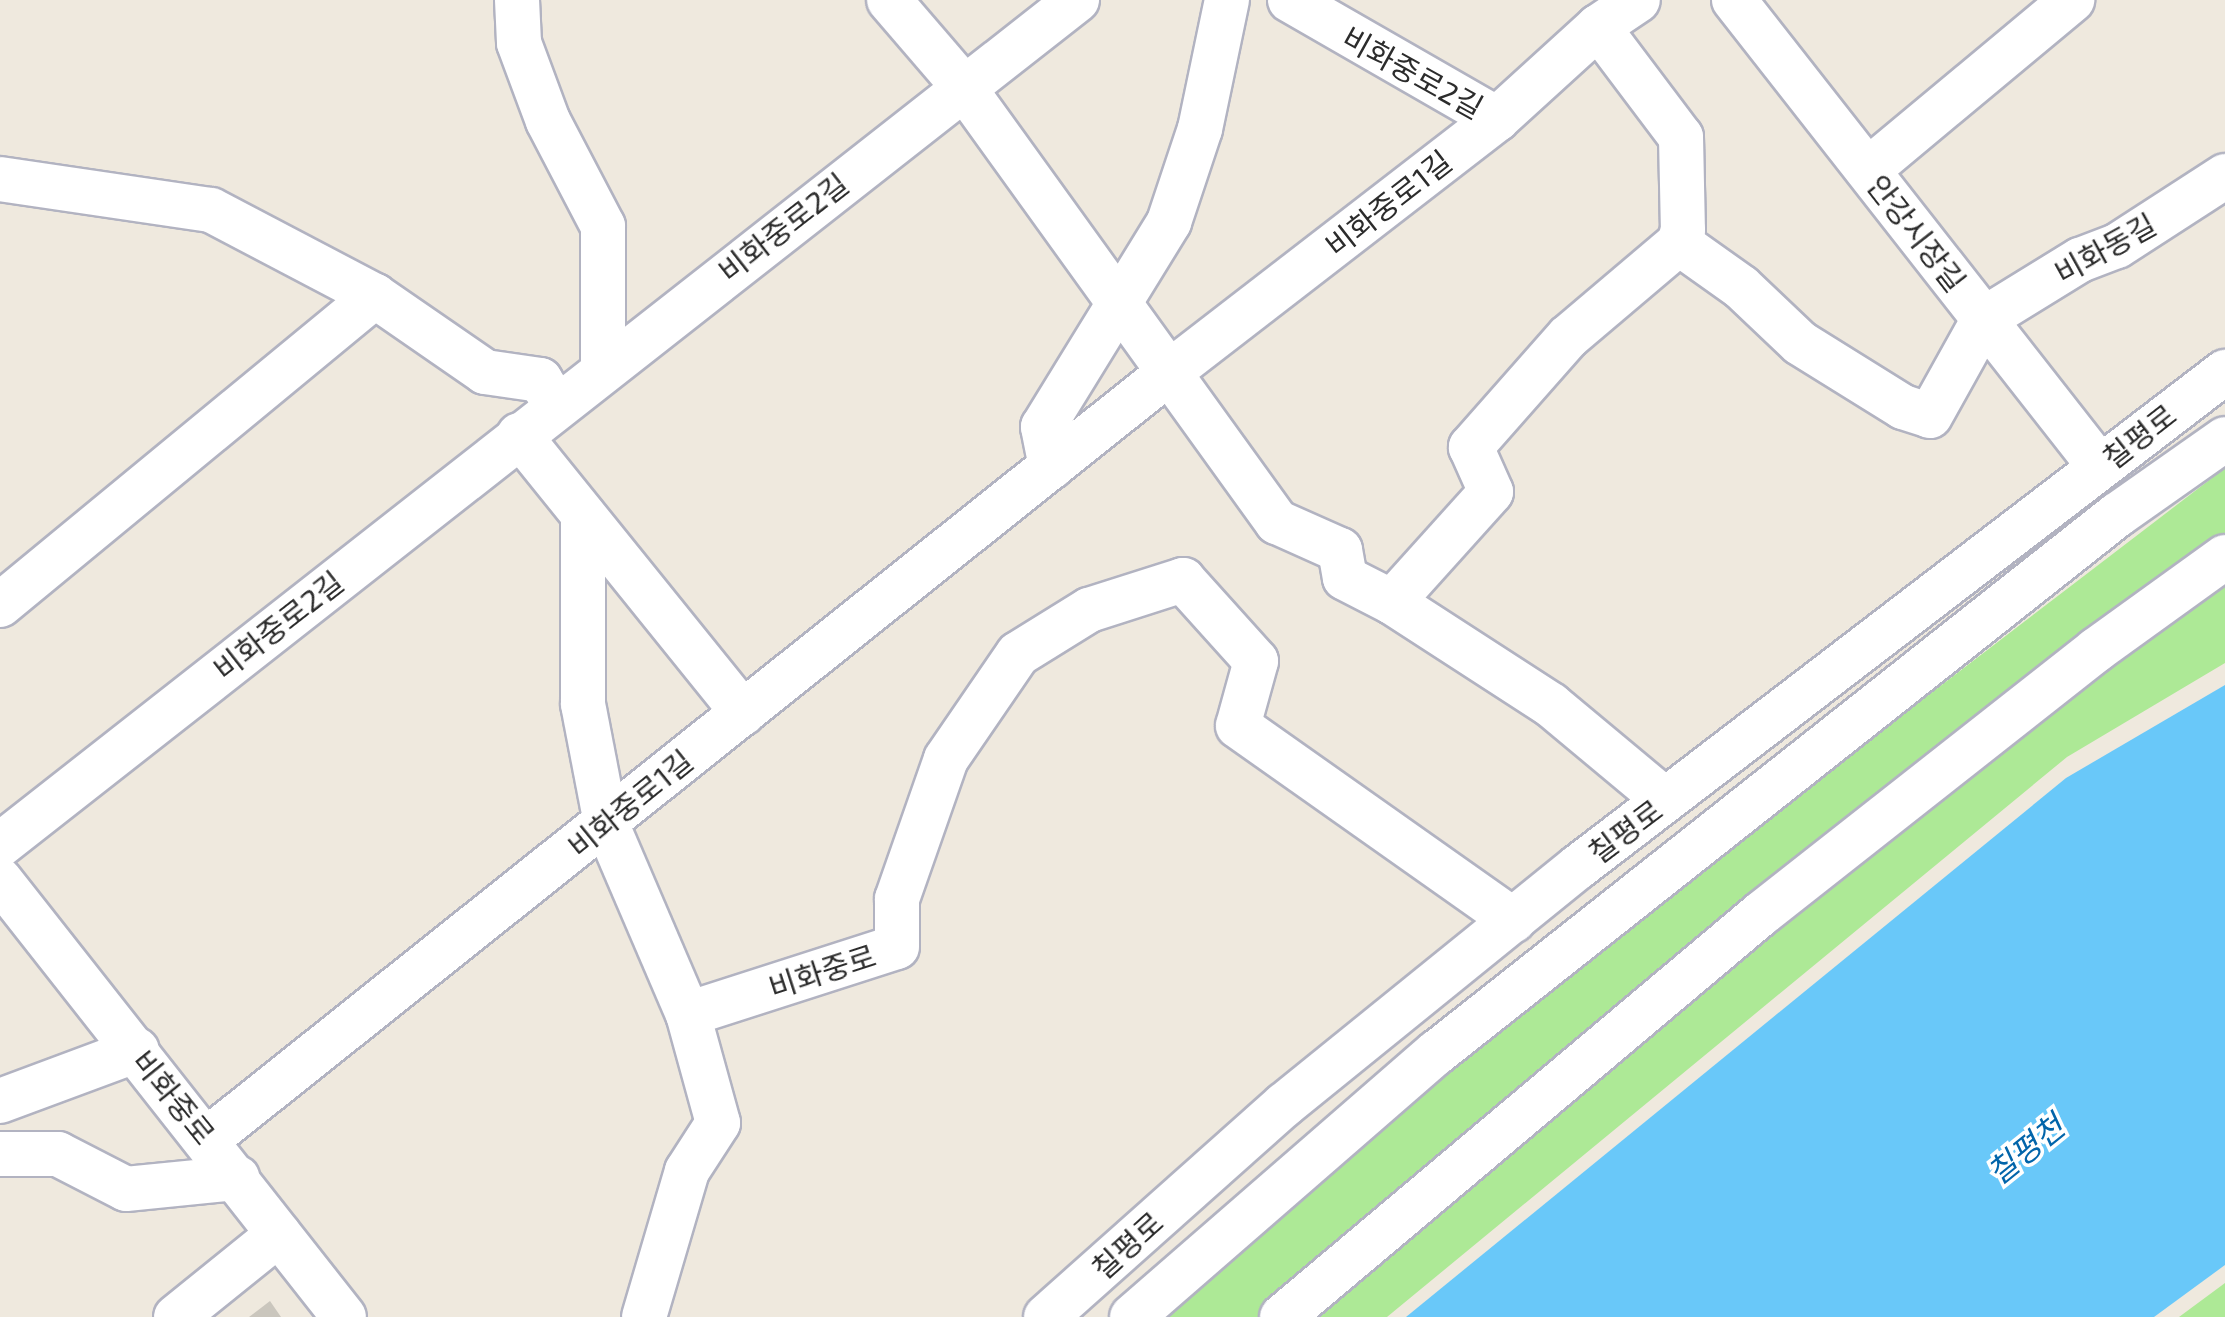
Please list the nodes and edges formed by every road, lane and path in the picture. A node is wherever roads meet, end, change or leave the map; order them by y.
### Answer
1 (517, 0) edge
2 (889, 0) edge
3 (1077, 0) edge
4 (1227, 0) edge
5 (1290, 0) edge
6 (1638, 0) edge
7 (1734, 0) edge
8 (2072, 0) edge
9 (1598, 27) junction
10 (962, 85) junction
11 (1497, 119) junction
12 (1868, 170) junction
13 (2225, 176) edge
14 (0, 179) edge
15 (1679, 243) junction
16 (375, 296) junction
17 (1119, 302) junction
18 (1984, 319) junction
19 (603, 369) junction
20 (1171, 371) junction
21 (2225, 372) edge
22 (556, 405) junction
23 (519, 435) junction
24 (2225, 439) edge
25 (1051, 467) junction
26 (2100, 467) junction
27 (583, 515) junction
28 (2225, 557) edge
29 (1392, 602) junction
30 (0, 605) edge
31 (743, 713) junction
32 (1665, 800) junction
33 (606, 823) junction
34 (0, 845) edge
35 (0, 880) edge
36 (1513, 920) junction
37 (688, 1014) junction
38 (137, 1050) junction
39 (0, 1101) edge
40 (209, 1138) junction
41 (0, 1154) edge
42 (237, 1178) junction
43 (279, 1234) junction
44 (176, 1317) edge
45 (344, 1317) edge
46 (644, 1317) edge
47 (1046, 1317) edge
48 (1132, 1317) edge
49 (1282, 1317) edge

1 - 19 street
2 - 10 street
3 - 10 street, 비화중로2길
4 - 17 street
5 - 11 street, 비화중로2길
6 - 9 street, 비화중로1길
7 - 12 street, 안강시장길
8 - 12 street
9 - 11 street, 비화중로1길
9 - 15 street
10 - 17 street
10 - 19 street, 비화중로2길
11 - 20 street, 비화중로1길
12 - 18 street, 안강시장길
13 - 18 street, 비화동길
14 - 16 street
15 - 18 street
15 - 29 street
16 - 22 street
16 - 30 street
17 - 20 street
17 - 25 street
18 - 26 street, 안강시장길
19 - 22 street, 비화중로2길
20 - 25 street, 비화중로1길
20 - 29 street
21 - 26 street, 칠평로
22 - 23 street, 비화중로2길
23 - 27 street
23 - 34 street, 비화중로2길
24 - 48 street, 칠평로
25 - 31 street, 비화중로1길
26 - 32 street, 칠평로
27 - 31 street
27 - 33 street
28 - 49 street
29 - 32 street
31 - 33 street, 비화중로1길
32 - 36 street, 칠평로
33 - 37 street
33 - 40 street, 비화중로1길
35 - 38 street, 비화중로
36 - 37 street, 비화중로
36 - 47 street, 칠평로
37 - 46 street
38 - 39 street
38 - 40 street, 비화중로
40 - 42 street, 비화중로
41 - 42 street
42 - 43 street, 비화중로
43 - 44 street
43 - 45 street, 비화중로

